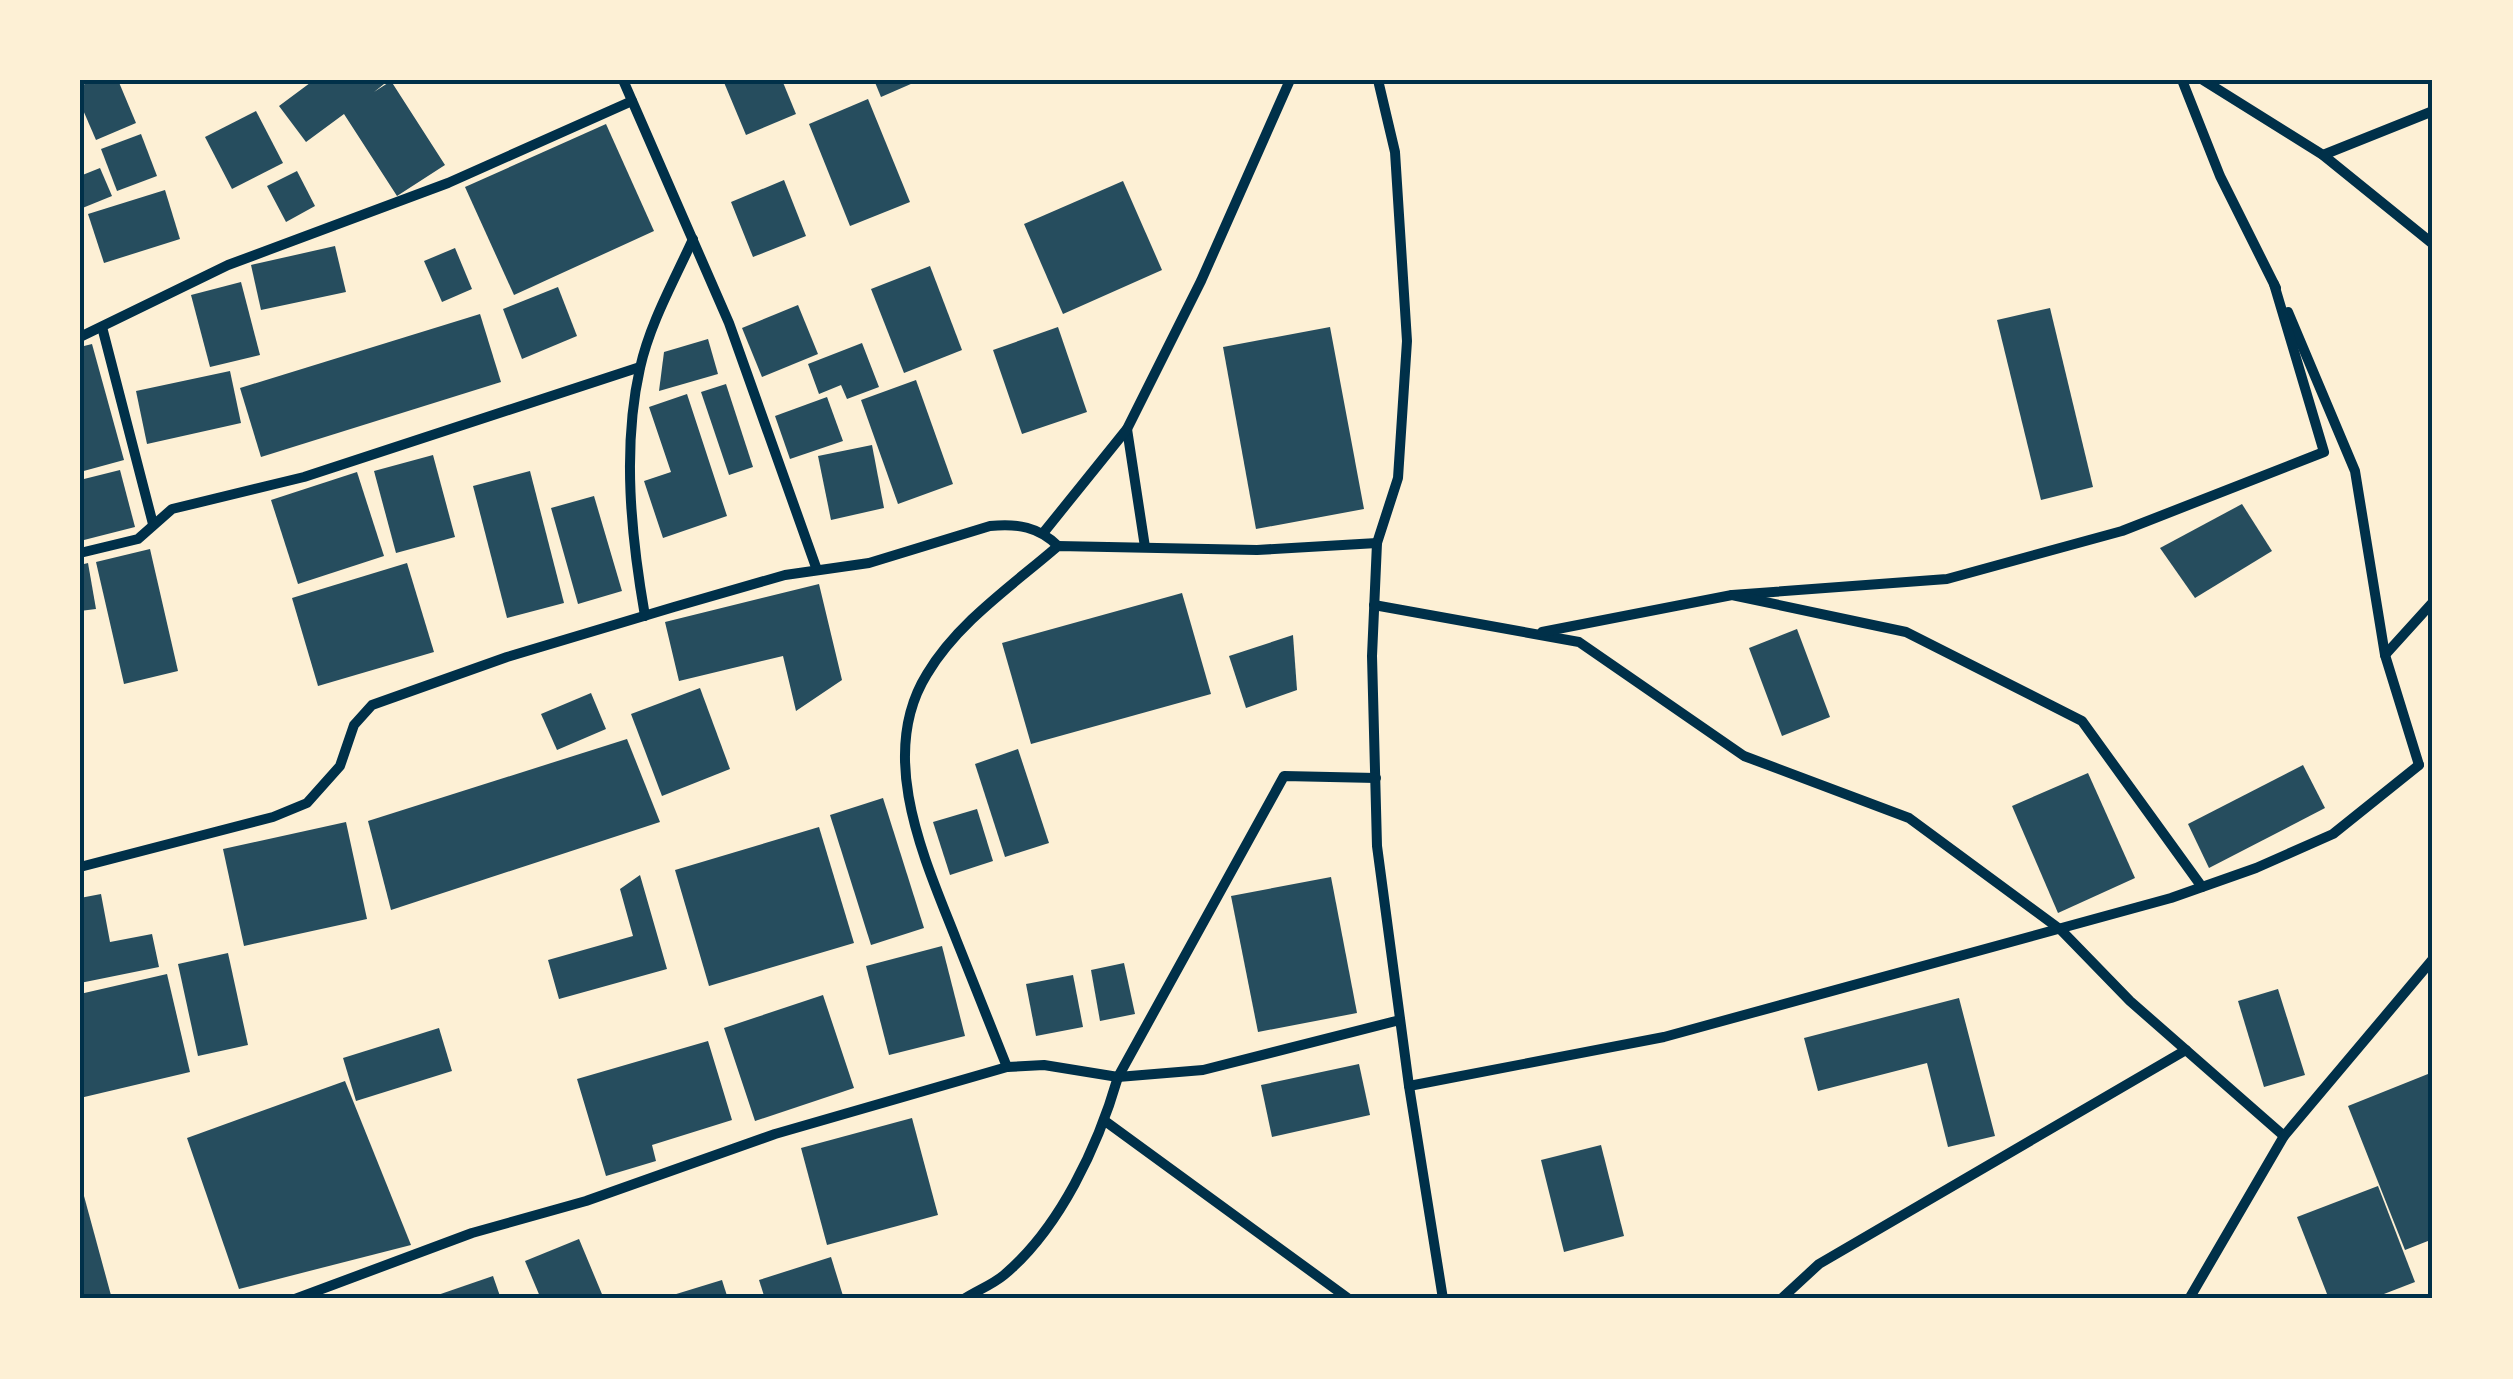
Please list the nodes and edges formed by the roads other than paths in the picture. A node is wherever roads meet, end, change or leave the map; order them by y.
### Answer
1 (623, 80) edge
2 (1290, 80) edge
3 (1378, 80) edge
4 (2182, 80) edge
5 (2203, 80) edge
6 (632, 101) junction
7 (2433, 112) edge
8 (2323, 155) junction
9 (693, 239) junction
10 (2433, 244) edge
11 (2274, 284) junction
12 (102, 327) junction
13 (80, 337) edge
14 (640, 367) junction
15 (1127, 429) junction
16 (154, 524) junction
17 (1044, 532) junction
18 (1378, 543) junction
19 (1058, 546) junction
20 (1144, 547) junction
21 (80, 553) edge
22 (817, 570) junction
23 (1732, 595) junction
24 (2433, 602) edge
25 (1374, 605) junction
26 (645, 616) junction
27 (1534, 634) junction
28 (2385, 655) junction
29 (2419, 765) junction
30 (2433, 770) edge
31 (1376, 778) junction
32 (80, 867) edge
33 (2202, 888) junction
34 (2061, 930) junction
35 (2433, 959) edge
36 (1400, 1020) junction
37 (2186, 1050) junction
38 (1007, 1067) junction
39 (1118, 1077) junction
40 (1409, 1086) junction
41 (1105, 1121) junction
42 (2284, 1136) junction
43 (295, 1299) edge
44 (964, 1299) edge
45 (1350, 1299) edge
46 (1442, 1299) edge
47 (1781, 1299) edge
48 (2188, 1299) edge

1 - 6 street
2 - 15 street
3 - 18 street
4 - 11 street
5 - 8 street
6 - 9 street
6 - 12 street
7 - 8 street
8 - 10 street
9 - 14 street
9 - 22 street
11 - 23 street
11 - 28 street
12 - 13 street
12 - 16 street
14 - 16 street
14 - 26 street
15 - 17 street
15 - 20 street
16 - 21 street
17 - 19 street
17 - 22 street
18 - 20 street
18 - 25 street
19 - 20 street
19 - 38 street
22 - 26 street
23 - 27 street
23 - 33 street
24 - 28 street
25 - 27 street
25 - 31 street
26 - 32 street
27 - 34 street
28 - 29 street
29 - 30 street
29 - 33 street
31 - 36 street
31 - 39 street
33 - 34 street
34 - 37 street
34 - 40 street
35 - 42 street
36 - 39 street
36 - 40 street
37 - 42 street
37 - 47 street
38 - 39 street
38 - 43 street
39 - 41 street
40 - 46 street
41 - 44 street
41 - 45 street
42 - 48 street

